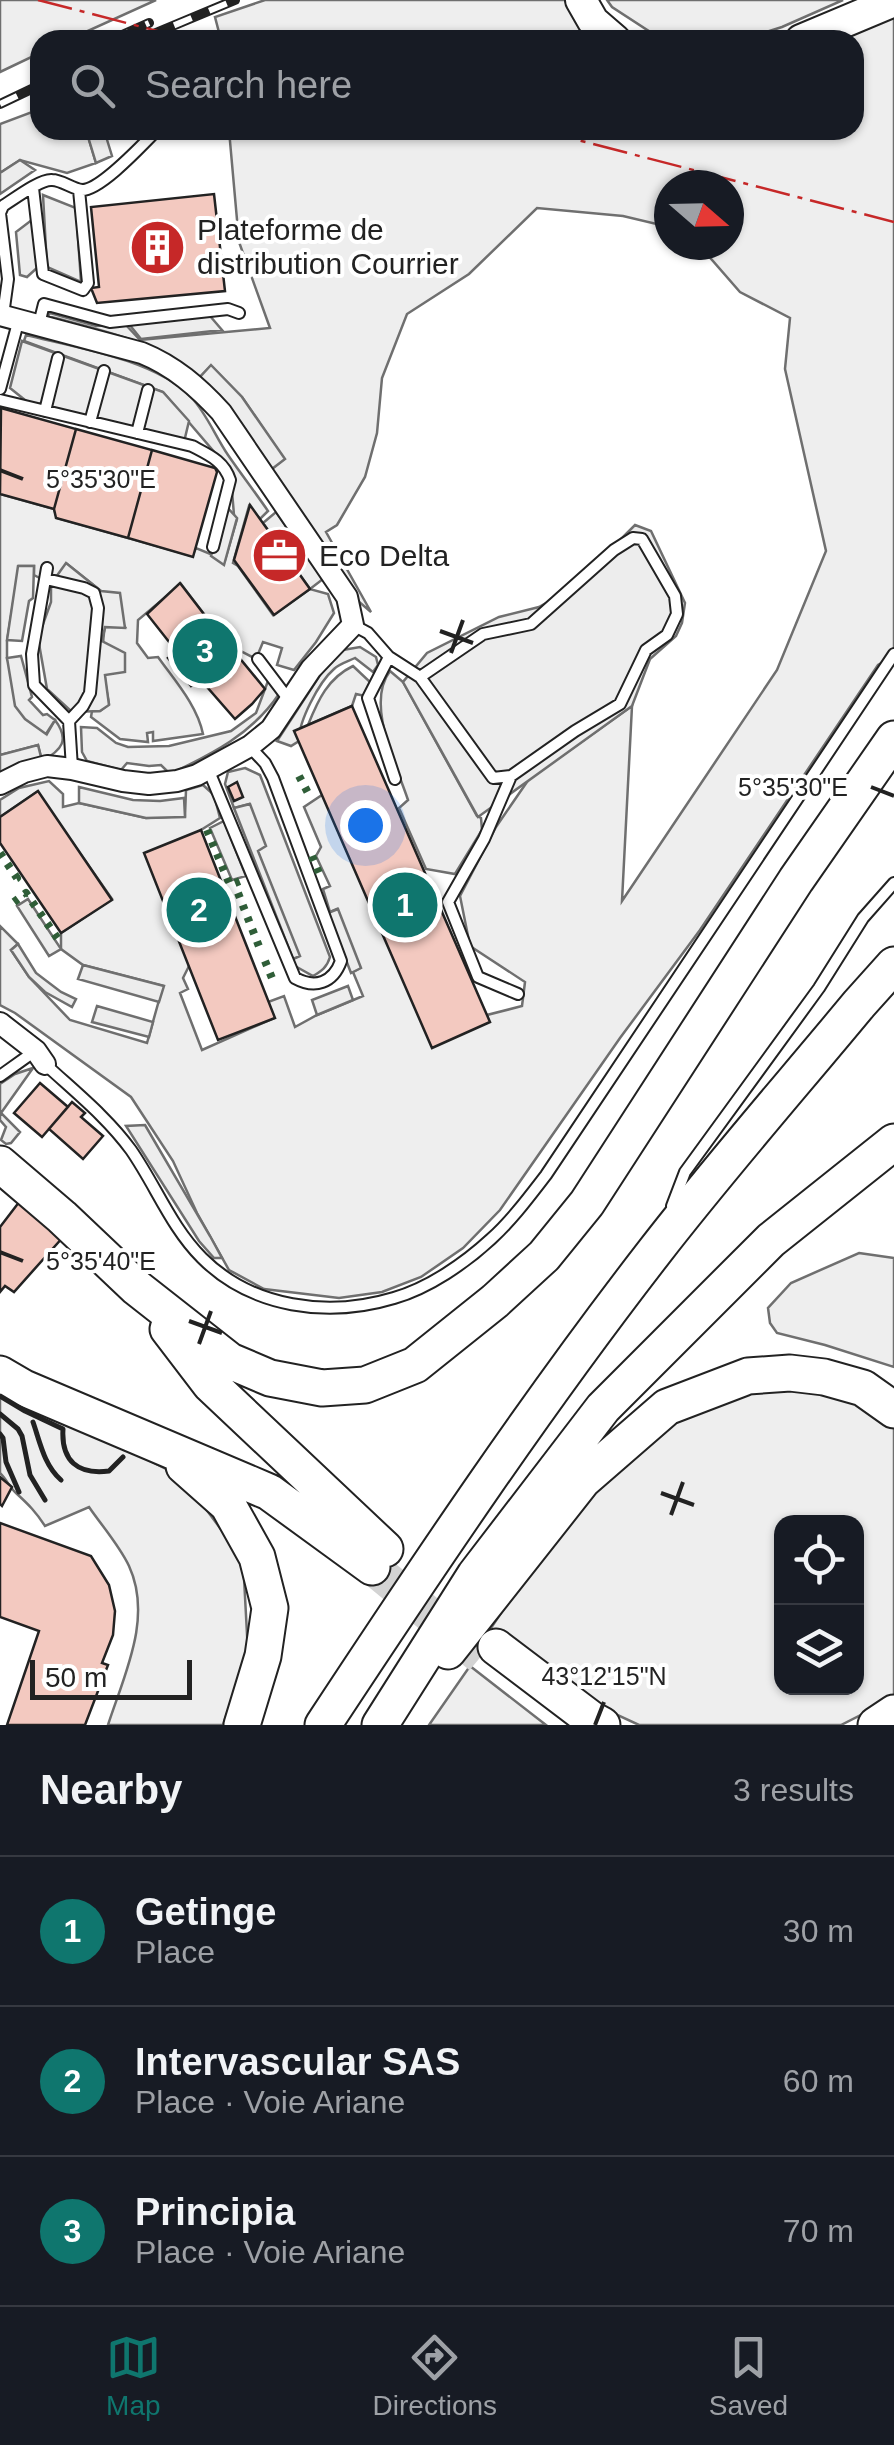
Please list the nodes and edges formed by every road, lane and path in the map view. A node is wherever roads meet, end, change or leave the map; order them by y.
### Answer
1 (581, 0) edge
2 (894, 1) edge
3 (604, 30) edge
4 (825, 30) edge
5 (147, 140) edge
6 (33, 188) junction
7 (79, 190) junction
8 (239, 312) dead end
9 (15, 318) edge
10 (58, 358) dead end
11 (104, 371) dead end
12 (0, 389) edge
13 (148, 390) dead end
14 (0, 400) edge
15 (45, 411) junction
16 (90, 422) junction
17 (137, 433) junction
18 (214, 547) dead end
19 (353, 626) junction
20 (894, 654) edge
21 (388, 657) junction
22 (258, 659) dead end
23 (420, 676) junction
24 (290, 701) junction
25 (69, 721) junction
26 (894, 739) edge
27 (250, 746) junction
28 (72, 769) junction
29 (208, 769) junction
30 (511, 776) junction
31 (395, 780) dead end
32 (0, 784) edge
33 (894, 882) edge
34 (894, 966) edge
35 (518, 994) dead end
36 (0, 1023) edge
37 (40, 1058) junction
38 (0, 1076) edge
39 (894, 1142) edge
40 (0, 1164) edge
41 (656, 1250) junction
42 (137, 1288) junction
43 (0, 1374) edge
44 (894, 1410) edge
45 (142, 1438) junction
46 (894, 1713) edge
47 (242, 1725) edge
48 (323, 1725) edge
49 (384, 1725) edge
50 (562, 1725) edge
51 (602, 1725) edge
52 (876, 1725) edge

1 - 3 main road
2 - 4 main road
5 - 7 lane
6 - 7 lane
6 - 7 lane
6 - 9 lane
8 - 9 lane
9 - 12 lane
9 - 19 street
10 - 15 lane
11 - 16 lane
13 - 17 lane
14 - 15 lane
15 - 16 lane
16 - 17 lane
17 - 18 lane
19 - 21 lane
19 - 24 street
20 - 37 lane
21 - 23 lane
21 - 31 lane
22 - 24 lane
23 - 30 lane
23 - 30 lane
24 - 27 street
25 - 25 lane
25 - 28 lane
26 - 42 highway
27 - 29 street
27 - 29 lane
28 - 29 street
28 - 32 street
30 - 35 lane
33 - 41 lane
34 - 41 highway
36 - 37 street
37 - 38 lane
39 - 49 highway
40 - 42 highway
41 - 48 highway
42 - 45 highway
43 - 45 highway
44 - 49 highway
45 - 47 highway
46 - 52 highway
50 - 51 highway

